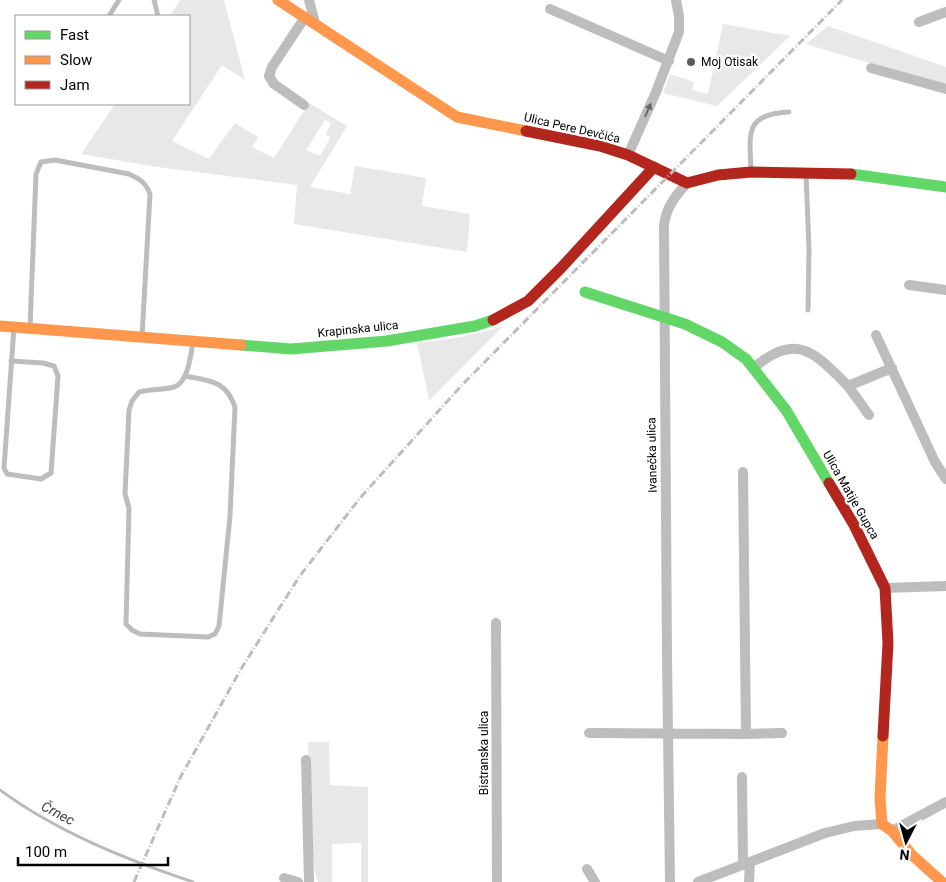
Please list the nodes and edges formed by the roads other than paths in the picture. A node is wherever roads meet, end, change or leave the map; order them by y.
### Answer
1 (119, 0) edge
2 (154, 0) edge
3 (278, 0) edge
4 (309, 0) edge
5 (676, 0) edge
6 (550, 8) dead end
7 (946, 12) edge
8 (110, 15) edge
9 (158, 15) edge
10 (310, 20) junction
11 (919, 22) dead end
12 (668, 61) junction
13 (871, 68) dead end
14 (946, 89) edge
15 (304, 105) dead end
16 (789, 112) dead end
17 (628, 155) junction
18 (654, 167) junction
19 (751, 172) junction
20 (806, 173) junction
21 (687, 183) junction
22 (946, 187) edge
23 (909, 285) dead end
24 (946, 290) edge
25 (586, 292) dead end
26 (808, 310) dead end
27 (664, 318) junction
28 (0, 326) edge
29 (14, 327) junction
30 (30, 328) junction
31 (876, 335) dead end
32 (142, 337) junction
33 (193, 341) junction
34 (11, 361) junction
35 (754, 368) junction
36 (892, 368) junction
37 (185, 376) junction
38 (848, 386) junction
39 (869, 415) dead end
40 (946, 461) edge
41 (935, 462) junction
42 (743, 472) dead end
43 (946, 479) edge
44 (946, 586) edge
45 (885, 588) junction
46 (496, 623) dead end
47 (589, 733) dead end
48 (669, 733) junction
49 (782, 733) dead end
50 (746, 734) junction
51 (306, 760) dead end
52 (742, 777) dead end
53 (946, 802) edge
54 (882, 824) junction
55 (892, 831) junction
56 (747, 863) junction
57 (587, 869) dead end
58 (284, 878) dead end
59 (298, 882) edge
60 (309, 882) edge
61 (497, 882) edge
62 (594, 882) edge
63 (670, 882) edge
64 (698, 882) edge
65 (749, 882) edge
66 (942, 882) edge

1 - 8 lane
2 - 9 lane
3 - 10 street, Ulica Pere Devčića
4 - 10 street
5 - 12 street
6 - 12 street
7 - 11 street
10 - 15 street
10 - 17 street, Ulica Pere Devčića
17 -> 12 street
13 - 14 street
16 - 19 lane
17 - 18 street, Ulica Pere Devčića
18 - 21 street, Ulica Pere Devčića
18 - 33 street, Krapinska ulica
19 - 20 street
19 - 21 street
20 - 22 street
20 - 26 lane
21 - 27 street, Ivanečka ulica
23 - 24 street
25 - 27 street, Ulica Matije Gupca
27 - 35 street, Ulica Matije Gupca
27 - 48 street, Ivanečka ulica
28 - 29 street, Krapinska ulica
29 - 30 street, Krapinska ulica
29 - 34 lane
30 - 32 street, Krapinska ulica
30 - 32 lane
31 - 36 street
32 - 33 street, Krapinska ulica
33 - 37 lane
34 - 34 lane
35 - 38 street
35 - 45 street, Ulica Matije Gupca
36 - 38 street
36 - 41 street
37 - 37 lane
38 - 39 street
40 - 41 street
41 - 43 street
42 - 50 street
44 - 45 street
45 - 54 street, Ulica Matije Gupca
46 - 61 street, Bistranska ulica
47 - 48 street
48 - 50 street
48 - 63 street, Ivanečka ulica
49 - 50 street
51 - 60 street
52 - 56 street
53 - 55 street
54 - 55 street
54 - 56 street
55 - 66 street
56 - 64 street
56 - 65 street
57 - 62 street
58 - 59 street

